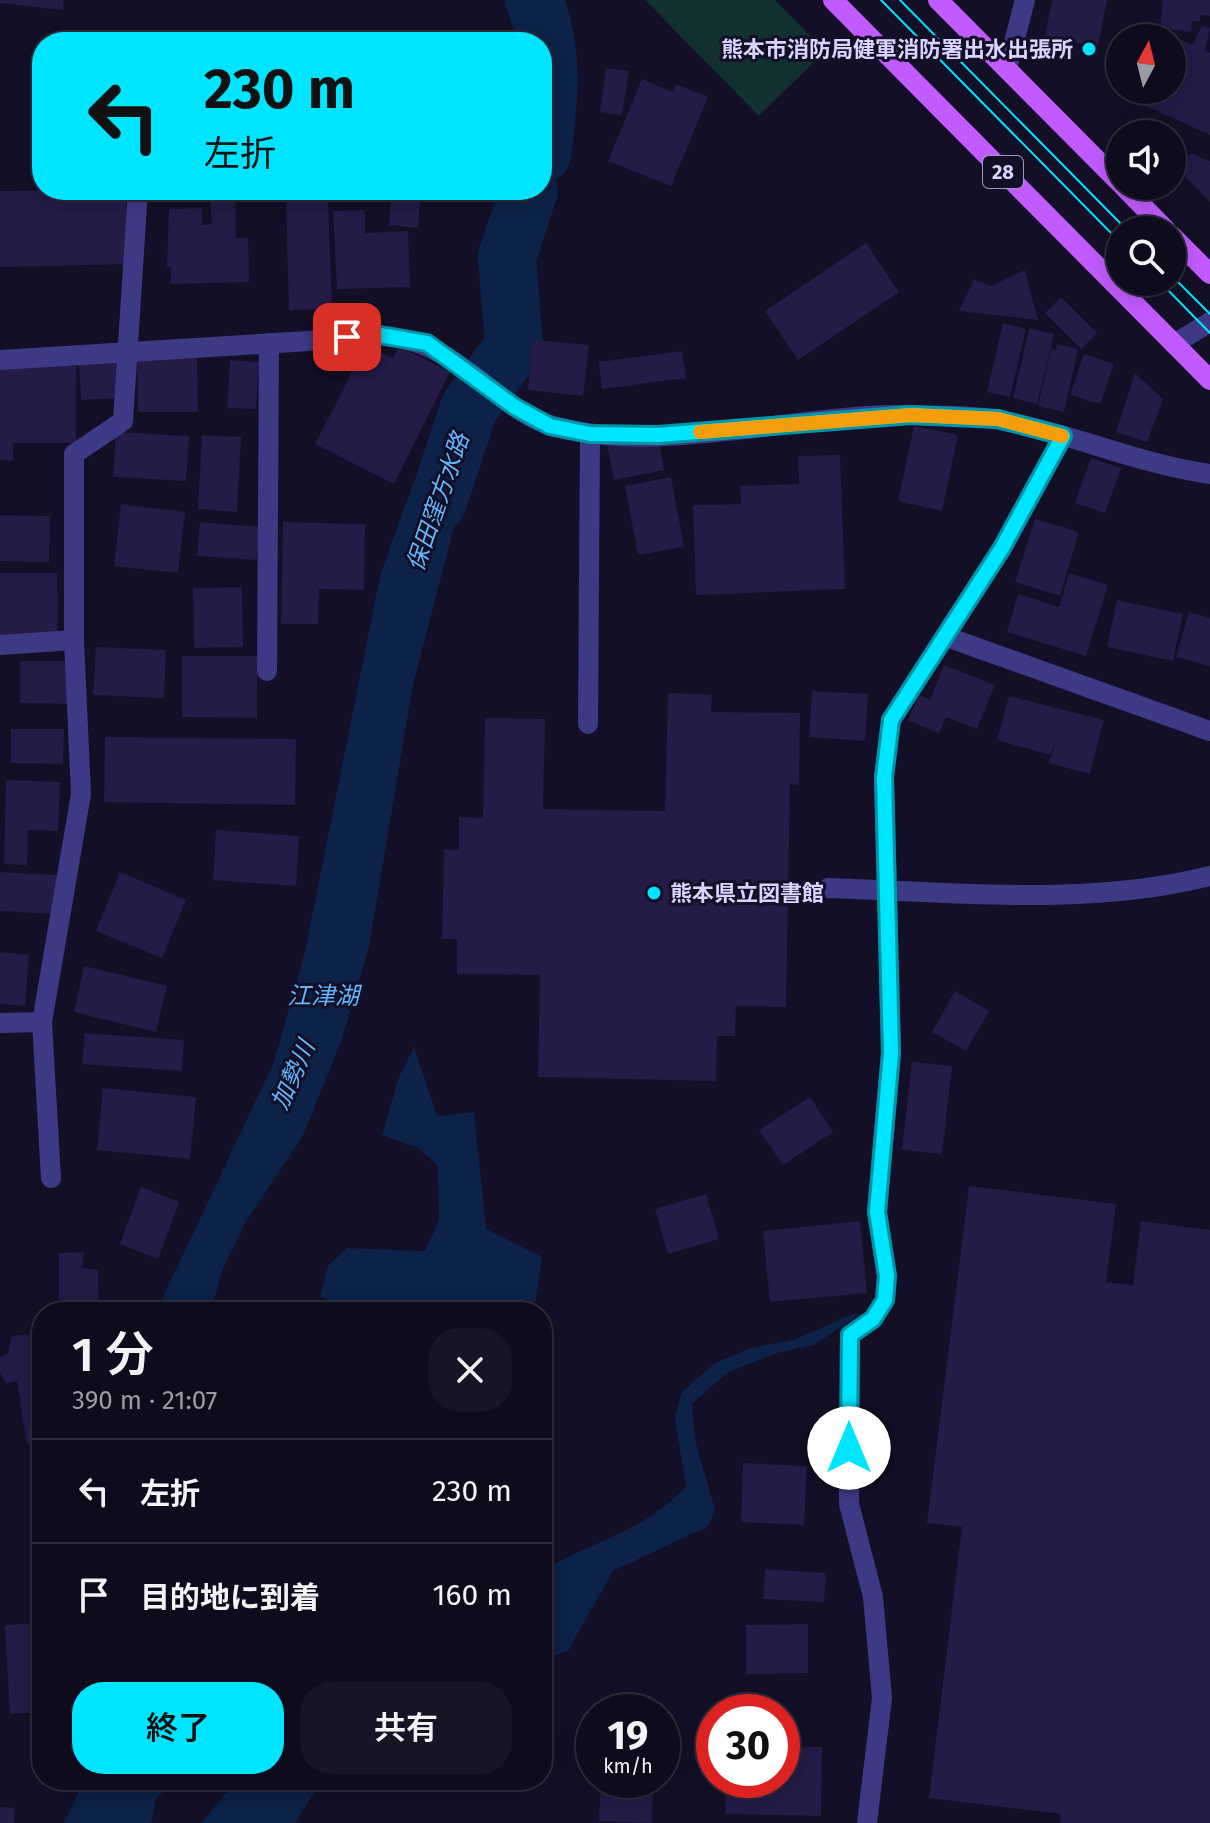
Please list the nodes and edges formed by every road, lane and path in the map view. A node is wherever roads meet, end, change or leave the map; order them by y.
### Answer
1 (833, 0) edge
2 (938, 0) edge
3 (1025, 0) edge
4 (1007, 69) junction
5 (1106, 170) edge
6 (137, 200) edge
7 (1136, 200) edge
8 (1152, 216) edge
9 (1186, 250) edge
10 (1210, 274) edge
11 (1210, 322) edge
12 (269, 343) junction
13 (1174, 344) junction
14 (127, 352) junction
15 (0, 360) edge
16 (1210, 380) edge
17 (590, 434) junction
18 (1063, 436) junction
19 (1210, 474) edge
20 (947, 637) junction
21 (74, 640) junction
22 (0, 645) edge
23 (267, 671) dead end
24 (588, 724) dead end
25 (1210, 731) edge
26 (1210, 876) edge
27 (828, 888) dead end
28 (885, 890) junction
29 (42, 1022) junction
30 (0, 1023) edge
31 (51, 1178) dead end
32 (867, 1823) edge

1 - 13 main road, 28
2 - 4 main road
3 - 4 street
4 - 5 main road
6 - 14 street
7 - 8 main road
9 - 10 main road
11 - 13 street
12 - 14 street
12 - 17 street
12 - 23 street
13 - 16 main road, 28
14 - 15 street
14 - 21 street
17 - 18 street
17 - 24 street
18 - 19 street
18 - 20 street
20 - 25 street
20 - 28 street
21 - 22 street
21 - 29 street
26 - 28 street
27 - 28 street
28 - 32 street
29 - 30 street
29 - 31 street

